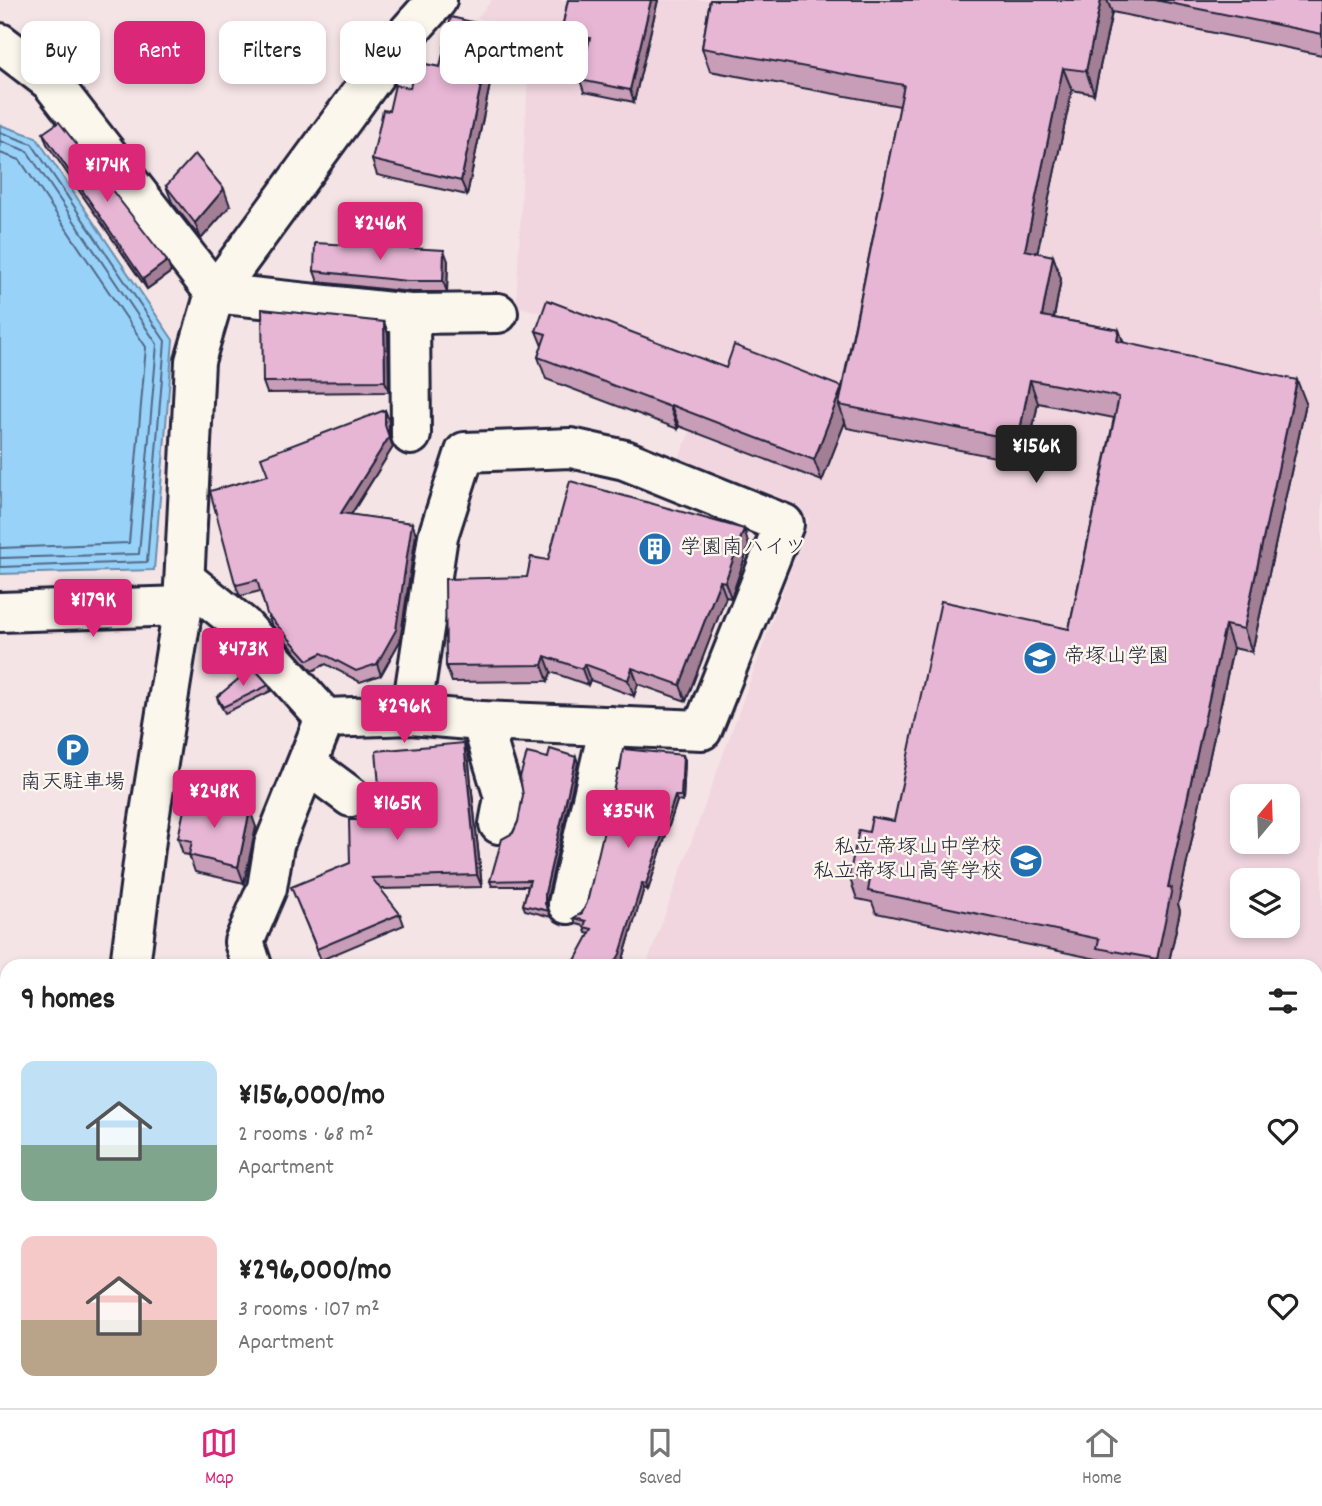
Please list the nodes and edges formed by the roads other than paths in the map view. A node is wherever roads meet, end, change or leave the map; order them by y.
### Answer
1 (437, 0) edge
2 (0, 43) edge
3 (215, 293) junction
4 (498, 313) dead end
5 (410, 314) junction
6 (411, 435) dead end
7 (184, 593) junction
8 (0, 612) edge
9 (411, 715) junction
10 (325, 718) junction
11 (481, 721) junction
12 (609, 726) junction
13 (308, 765) junction
14 (351, 797) dead end
15 (499, 824) dead end
16 (568, 904) dead end
17 (131, 959) edge
18 (250, 959) edge

1 - 3 street
2 - 3 street
3 - 5 street
3 - 7 street
4 - 5 street
5 - 6 street
7 - 8 street
7 - 10 street
7 - 17 street
9 - 10 street
9 - 11 street
9 - 12 street
10 - 13 street
11 - 12 street
11 - 15 street
12 - 16 street
13 - 14 street
13 - 18 street

